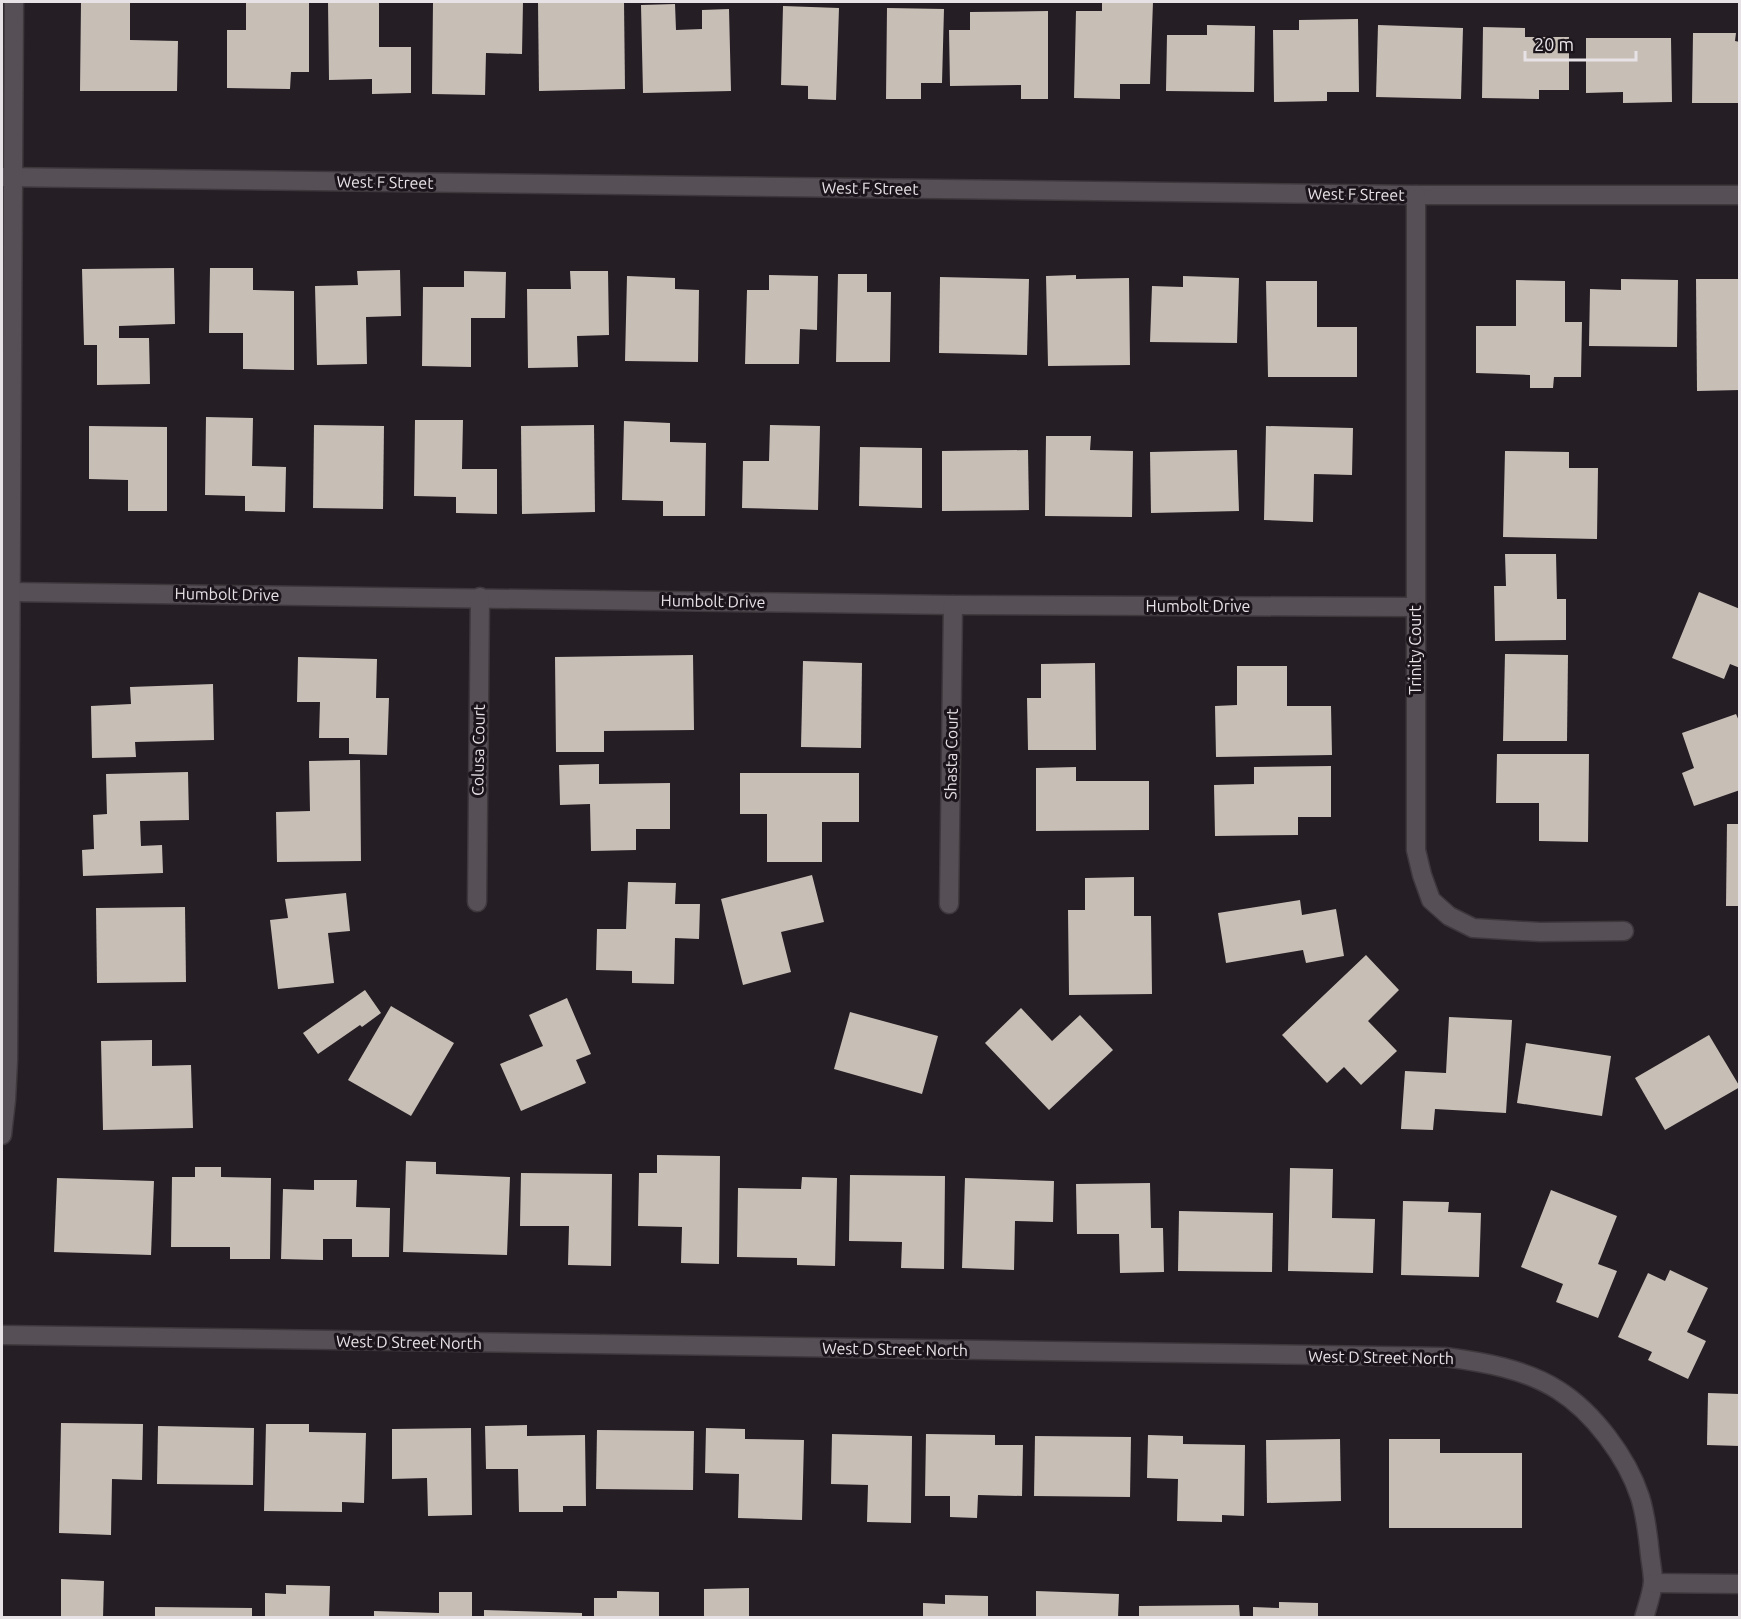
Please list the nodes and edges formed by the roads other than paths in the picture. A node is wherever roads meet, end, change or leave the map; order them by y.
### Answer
1 (14, 2) edge
2 (8, 177) edge
3 (1416, 195) junction
4 (1740, 195) edge
5 (10, 592) junction
6 (480, 597) junction
7 (953, 605) junction
8 (1415, 607) junction
9 (477, 902) dead end
10 (949, 904) dead end
11 (5, 917) edge
12 (1624, 931) dead end
13 (2, 1135) edge
14 (2, 1335) edge
15 (1653, 1583) junction
16 (1740, 1584) edge
17 (1644, 1617) edge

1 - 2 street
2 - 3 street, West F Street
2 - 5 street
3 - 4 street, West F Street
3 - 8 street, Trinity Court
5 - 6 street, Humbolt Drive
5 - 11 street
6 - 7 street, Humbolt Drive
6 - 9 street, Colusa Court
7 - 8 street, Humbolt Drive
7 - 10 street, Shasta Court
8 - 12 street, Trinity Court
11 - 13 street
14 - 15 street, West D Street North
15 - 16 street
15 - 17 street, West D Street North

